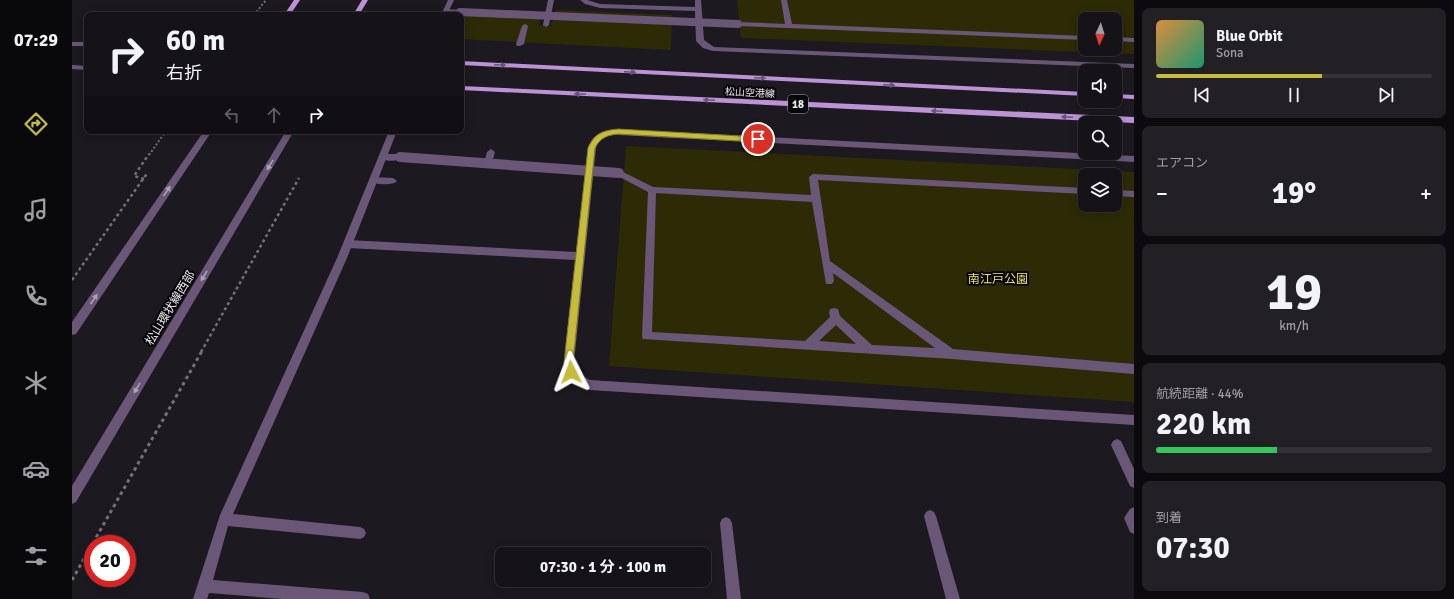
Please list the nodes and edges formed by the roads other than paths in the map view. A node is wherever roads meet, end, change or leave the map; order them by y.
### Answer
1 (298, 0) edge
2 (365, 0) edge
3 (451, 0) edge
4 (552, 0) edge
5 (582, 0) edge
6 (698, 0) edge
7 (784, 0) edge
8 (698, 9) junction
9 (289, 12) edge
10 (358, 12) edge
11 (445, 12) edge
12 (464, 12) edge
13 (525, 26) dead end
14 (546, 26) dead end
15 (789, 26) junction
16 (1078, 38) edge
17 (1122, 39) edge
18 (1134, 40) edge
19 (72, 44) edge
20 (84, 44) edge
21 (520, 44) dead end
22 (464, 64) edge
23 (1134, 66) edge
24 (72, 67) edge
25 (84, 68) edge
26 (464, 88) edge
27 (1078, 94) edge
28 (1122, 96) edge
29 (1134, 97) edge
30 (1134, 120) edge
31 (206, 134) edge
32 (288, 134) edge
33 (392, 134) edge
34 (491, 152) dead end
35 (382, 156) junction
36 (1134, 158) edge
37 (488, 163) junction
38 (373, 180) junction
39 (392, 181) dead end
40 (652, 190) junction
41 (1078, 191) edge
42 (1122, 193) edge
43 (1134, 194) edge
44 (817, 199) junction
45 (348, 244) junction
46 (579, 256) junction
47 (826, 263) junction
48 (829, 281) dead end
49 (72, 331) edge
50 (808, 344) junction
51 (869, 349) junction
52 (952, 354) junction
53 (1134, 369) edge
54 (1134, 420) edge
55 (1117, 445) dead end
56 (1134, 482) edge
57 (72, 498) edge
58 (1134, 513) edge
59 (930, 516) dead end
60 (224, 519) junction
61 (726, 523) dead end
62 (1134, 528) edge
63 (360, 533) dead end
64 (205, 586) junction
65 (200, 599) edge
66 (363, 599) edge
67 (734, 599) edge
68 (952, 599) edge

1 - 9 main road
2 - 10 main road
3 - 11 street
4 - 14 street
5 - 8 street
6 - 8 street
7 - 15 street
8 - 23 street
12 - 15 street, bridge
13 - 21 street
15 - 16 street
17 - 18 street
19 - 20 street
22 -> 27 main road, 松山空港線 / 18
24 - 25 street
30 -> 26 main road, 松山空港線 / 18
28 - 29 main road
49 -> 31 street
32 -> 57 street, 松山環状線西部
33 - 35 street
34 - 37 street
35 - 37 street, bridge
35 - 38 street
36 - 46 street
37 - 40 street, bridge
38 - 39 street
38 - 45 street
40 - 44 street
40 - 50 street
41 - 44 street
42 - 43 street
44 - 47 street
45 - 46 street
45 - 60 street
46 - 54 street
47 - 48 street
47 - 52 street
50 - 51 street
50 - 51 street
51 - 52 street
52 - 53 street
55 - 56 street
58 - 62 street
59 - 68 street
60 - 63 street
60 - 64 street
61 - 67 street
64 - 65 street
64 - 66 street

